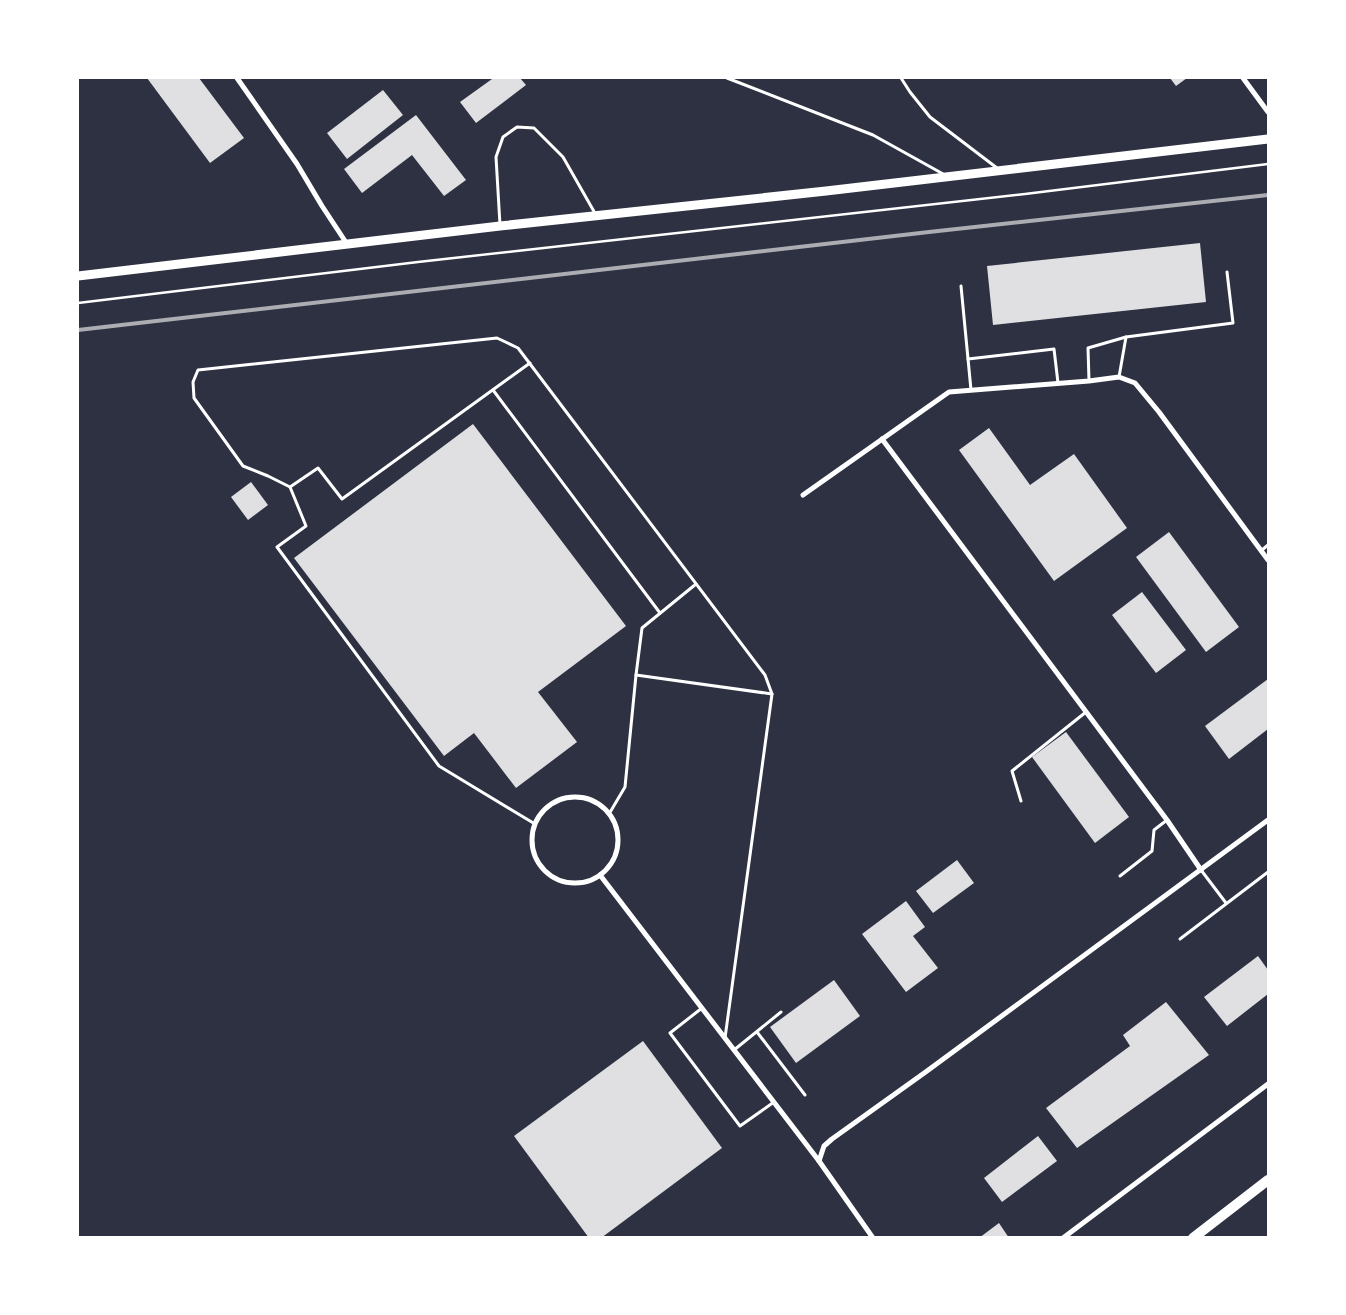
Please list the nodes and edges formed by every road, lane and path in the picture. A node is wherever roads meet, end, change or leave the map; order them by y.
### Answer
1 (237, 78) edge
2 (727, 78) edge
3 (901, 78) edge
4 (1242, 78) edge
5 (1268, 112) edge
6 (1268, 139) edge
7 (1268, 164) edge
8 (1000, 170) junction
9 (947, 176) junction
10 (596, 216) junction
11 (500, 226) junction
12 (347, 244) junction
13 (1227, 272) dead end
14 (78, 276) edge
15 (961, 286) dead end
16 (78, 303) edge
17 (1126, 337) junction
18 (968, 359) junction
19 (530, 363) junction
20 (1119, 377) junction
21 (1089, 381) junction
22 (1058, 383) junction
23 (493, 390) junction
24 (971, 390) junction
25 (882, 439) junction
26 (290, 487) junction
27 (803, 495) dead end
28 (1268, 545) edge
29 (1262, 550) junction
30 (1268, 560) edge
31 (696, 584) junction
32 (660, 613) junction
33 (636, 674) junction
34 (772, 694) junction
35 (1086, 712) junction
36 (1021, 801) dead end
37 (609, 814) junction
38 (1167, 820) junction
39 (1268, 820) edge
40 (535, 824) junction
41 (1201, 870) junction
42 (1268, 872) edge
43 (600, 875) junction
44 (1120, 876) dead end
45 (1226, 903) junction
46 (1180, 939) dead end
47 (702, 1008) junction
48 (781, 1012) dead end
49 (757, 1032) junction
50 (725, 1038) junction
51 (734, 1050) junction
52 (1268, 1084) edge
53 (805, 1095) dead end
54 (774, 1102) junction
55 (819, 1161) junction
56 (1268, 1180) edge
57 (873, 1238) edge
58 (1063, 1238) edge
59 (1193, 1238) edge

1 - 12 street
2 - 9 lane
3 - 8 lane
4 - 5 street
6 - 8 main road
7 - 16 path
8 - 9 main road
9 - 10 main road
10 - 11 main road
10 - 11 lane
11 - 12 main road
12 - 14 main road
13 - 17 lane
15 - 18 lane
17 - 20 lane
17 - 21 lane
18 - 22 lane
18 - 24 lane
19 - 23 lane
19 - 26 lane
19 - 31 lane
20 - 21 street
20 - 29 street
21 - 22 street
22 - 24 street
23 - 26 lane
23 - 32 lane
24 - 25 street
25 - 27 street
25 - 35 street
26 - 40 lane
28 - 29 lane
29 - 30 street
31 - 32 lane
31 - 34 lane
32 - 33 lane
33 - 34 lane
33 - 37 lane
34 - 50 lane
35 - 36 lane
35 - 38 street
37 - 40 street
37 - 43 street
38 - 41 street
38 - 44 lane
39 - 41 street
40 - 43 street
41 - 45 lane
41 - 55 street
42 - 45 lane
43 - 47 street
45 - 46 lane
47 - 50 street
47 - 54 lane
48 - 49 lane
49 - 51 lane
49 - 53 lane
50 - 51 street
51 - 54 street
52 - 58 street
54 - 55 street
55 - 57 street
56 - 59 main road

